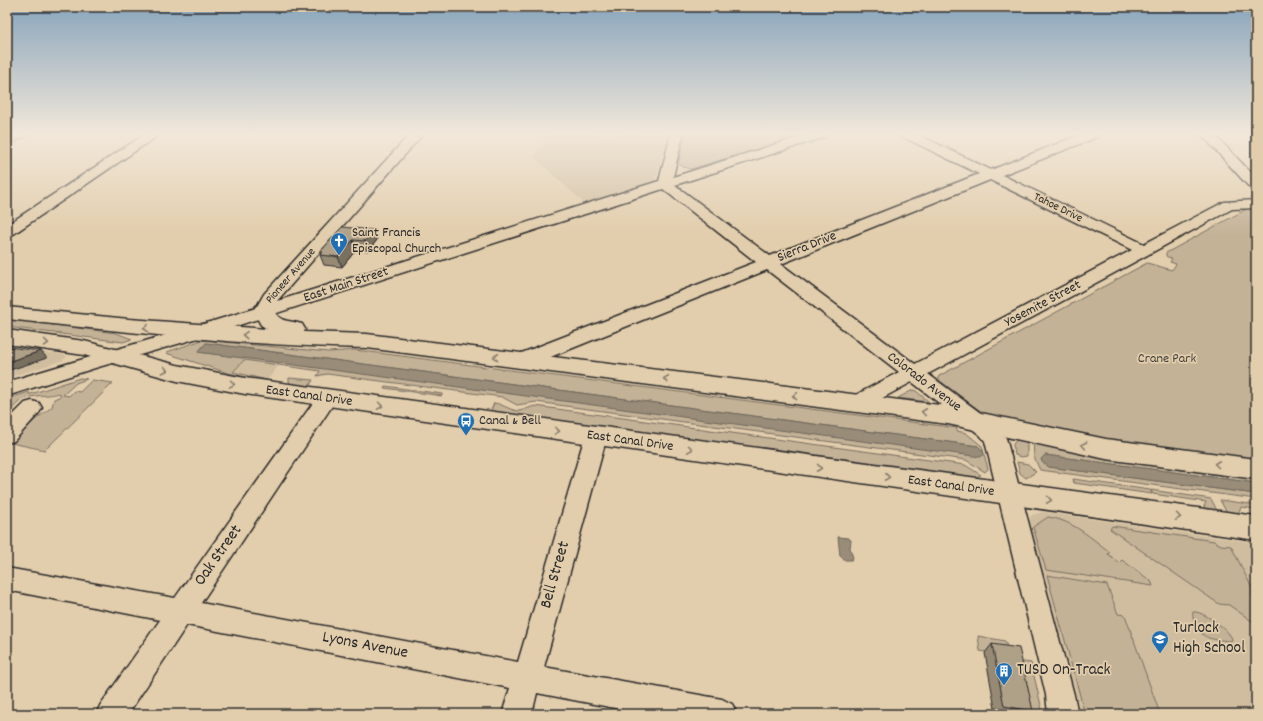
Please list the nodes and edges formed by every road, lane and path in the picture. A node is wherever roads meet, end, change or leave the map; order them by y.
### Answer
1 (104, 168) edge
2 (387, 168) edge
3 (669, 168) edge
4 (674, 168) edge
5 (716, 168) edge
6 (975, 168) edge
7 (1008, 168) edge
8 (1239, 168) edge
9 (705, 171) junction
10 (990, 175) junction
11 (666, 183) junction
12 (1254, 184) edge
13 (1256, 204) edge
14 (1229, 205) junction
15 (7, 232) edge
16 (1144, 250) junction
17 (767, 263) junction
18 (262, 311) junction
19 (7, 313) edge
20 (199, 332) junction
21 (7, 337) edge
22 (367, 340) junction
23 (114, 356) junction
24 (521, 361) junction
25 (912, 374) junction
26 (7, 389) edge
27 (328, 398) junction
28 (856, 403) junction
29 (32, 408) dead end
30 (976, 421) junction
31 (7, 435) edge
32 (596, 436) junction
33 (1256, 469) edge
34 (1010, 494) junction
35 (1256, 528) edge
36 (7, 579) edge
37 (181, 611) junction
38 (527, 677) junction
39 (111, 714) edge
40 (517, 714) edge
41 (722, 714) edge
42 (1063, 714) edge

1 - 15 street
2 - 18 street, Pioneer Avenue
3 - 11 street
4 - 9 street
5 - 9 street, East Main Street
6 - 10 street, Tahoe Drive
7 - 10 street, Sierra Drive
8 - 12 street
9 - 11 street, East Main Street
10 - 16 street, Tahoe Drive
10 - 17 street, Sierra Drive
11 - 17 street, Colorado Avenue
11 - 18 street, East Main Street
12 - 14 street, Yosemite Street
13 - 14 street, Yosemite Street
14 - 16 street, Yosemite Street
16 - 25 street, Yosemite Street
17 - 24 street, Sierra Drive
17 - 25 street, Colorado Avenue
18 - 20 street, East Main Street
18 - 22 main road
20 -> 19 main road
22 -> 20 main road
20 - 23 street, East Main Street
21 -> 23 main road, East Canal Drive
24 -> 22 main road
23 - 26 street, East Main Street
23 -> 27 main road, East Canal Drive
28 -> 24 main road
25 - 28 street, Yosemite Street
25 - 30 street, Colorado Avenue
27 -> 32 main road, East Canal Drive
27 - 37 street, Oak Street
30 -> 28 main road
29 - 31 street
33 -> 30 main road
30 - 34 street, Colorado Avenue
32 -> 34 main road, East Canal Drive
32 - 38 street, Bell Street
34 -> 35 main road, East Canal Drive
34 - 42 street, Colorado Avenue
36 - 37 street, Lyons Avenue
37 - 38 street, Lyons Avenue
37 - 39 street, Oak Street
38 - 40 street, Bell Street
38 - 41 street, Lyons Avenue

